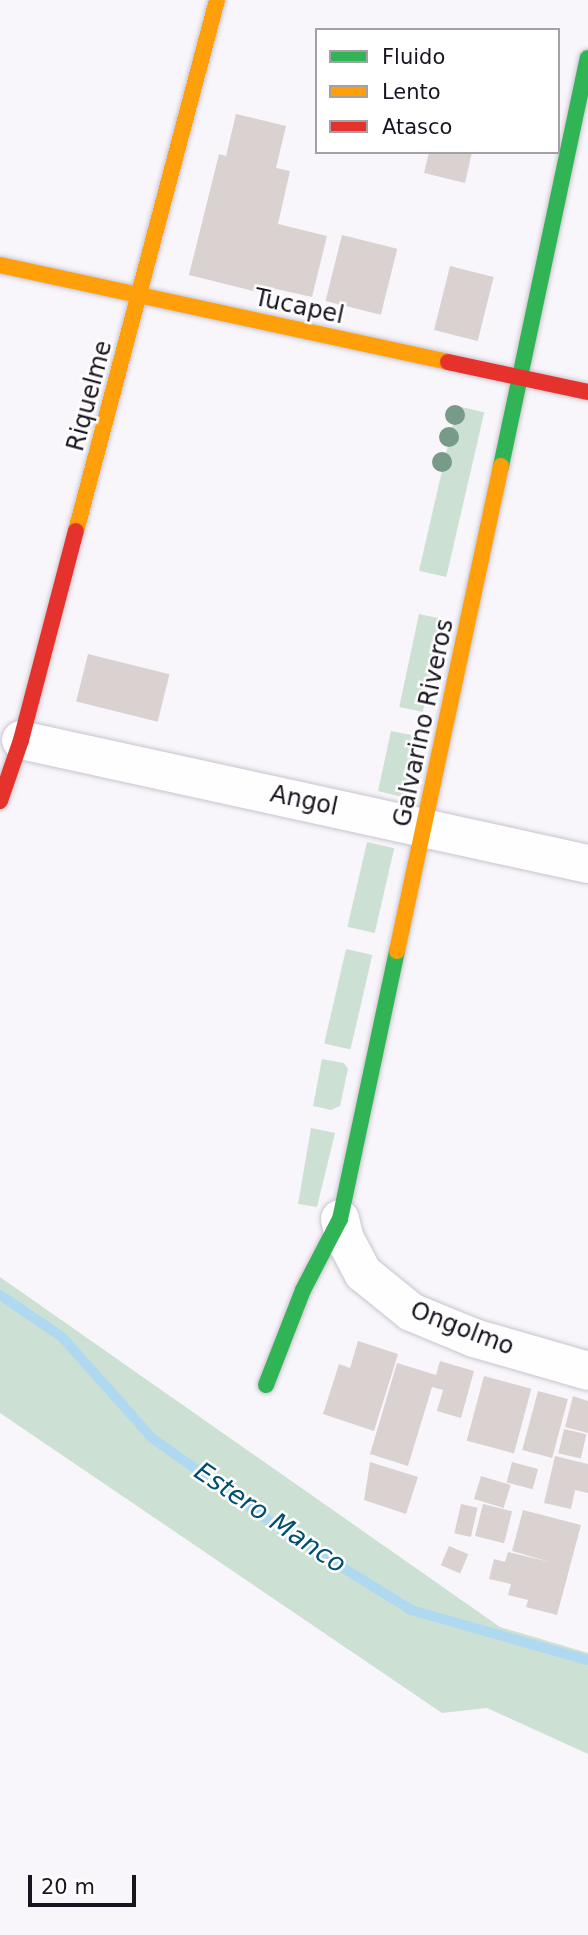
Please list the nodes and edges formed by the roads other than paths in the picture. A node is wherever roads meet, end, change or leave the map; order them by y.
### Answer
1 (217, 0) edge
2 (588, 58) edge
3 (0, 265) edge
4 (140, 296) junction
5 (521, 377) junction
6 (588, 392) edge
7 (20, 740) junction
8 (0, 801) edge
9 (425, 827) junction
10 (588, 864) edge
11 (340, 1219) junction
12 (588, 1371) edge
13 (266, 1385) dead end

1 - 4 street, Riquelme
2 - 5 street, Galvarino Riveros
3 - 4 street, Tucapel
4 - 5 street, Tucapel
4 - 7 street, Riquelme
5 - 6 street, Tucapel
5 - 9 street, Galvarino Riveros
7 - 8 street, Riquelme
7 - 9 street, Angol
9 - 10 street, Angol
9 - 11 street, Galvarino Riveros
11 - 12 street, Ongolmo
11 - 13 street, Galvarino Riveros

